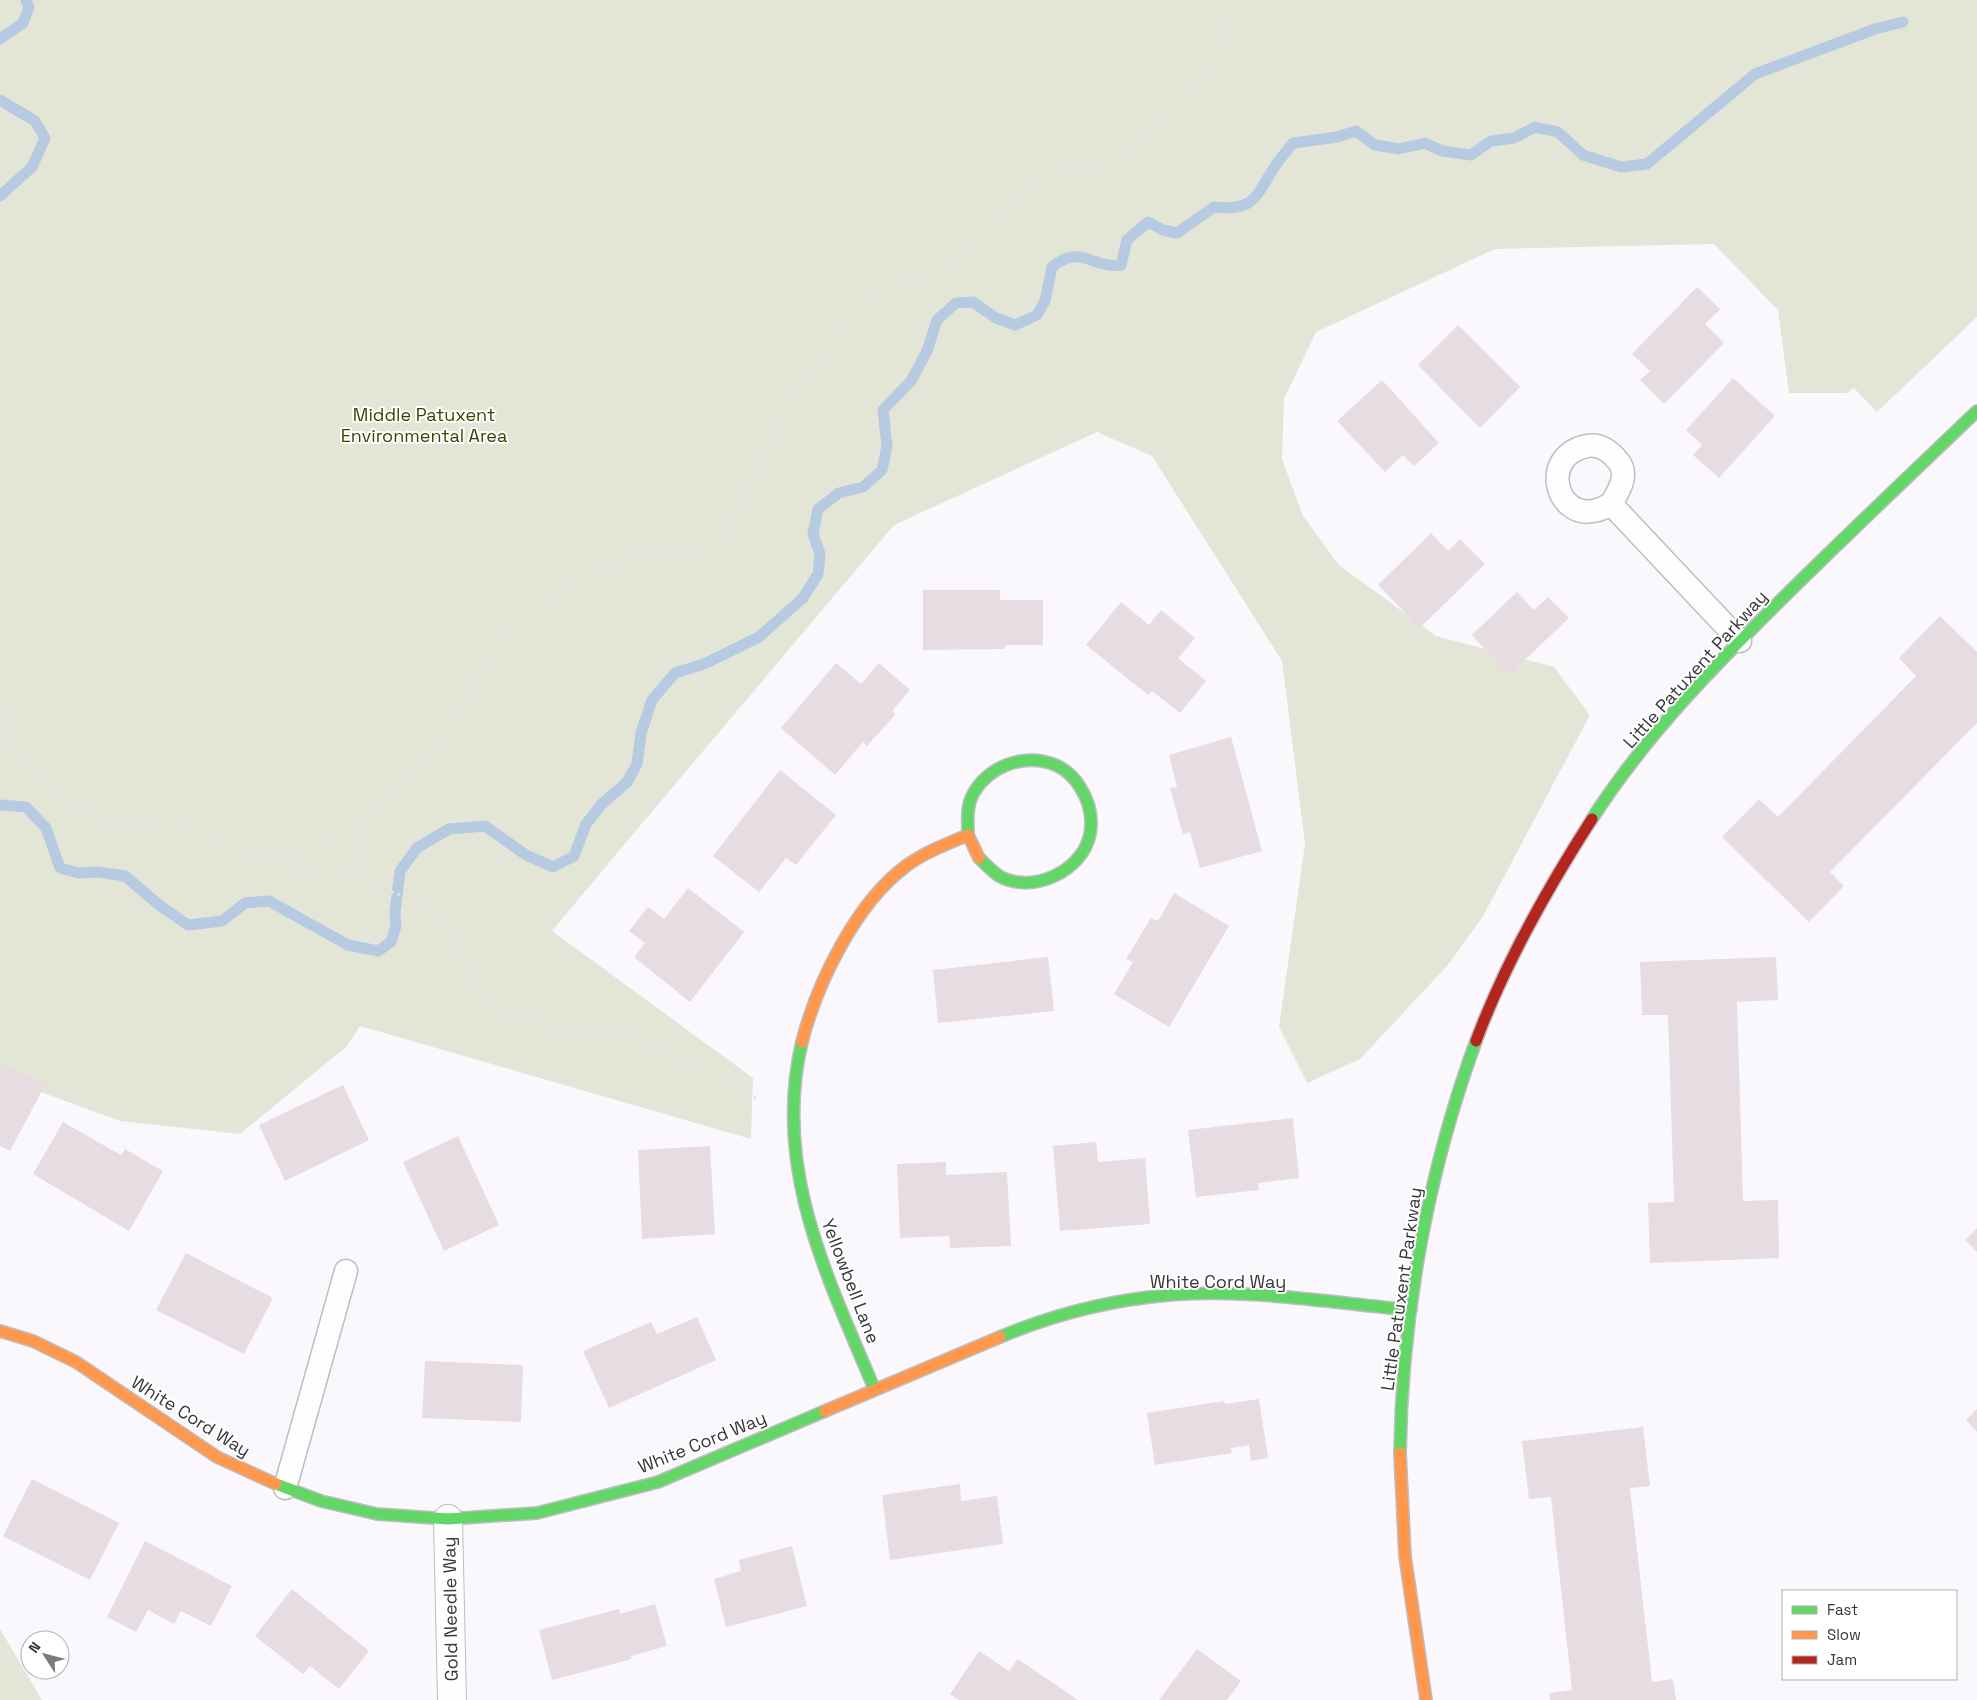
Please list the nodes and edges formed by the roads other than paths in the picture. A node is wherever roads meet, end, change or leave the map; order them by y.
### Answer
1 (1977, 411) edge
2 (1611, 504) dead end
3 (1740, 641) junction
4 (968, 835) junction
5 (346, 1271) dead end
6 (1411, 1310) junction
7 (0, 1331) edge
8 (874, 1388) junction
9 (285, 1488) junction
10 (448, 1519) junction
11 (452, 1700) edge
12 (1426, 1700) edge

1 - 3 street, Little Patuxent Parkway
2 - 3 lane
3 - 6 street, Little Patuxent Parkway
4 - 4 street
4 - 8 street, Yellowbell Lane
5 - 9 lane
6 - 8 street, White Cord Way
6 - 12 street, Little Patuxent Parkway
7 - 9 street, White Cord Way
8 - 10 street, White Cord Way
9 - 10 street, White Cord Way
10 - 11 street, Gold Needle Way

